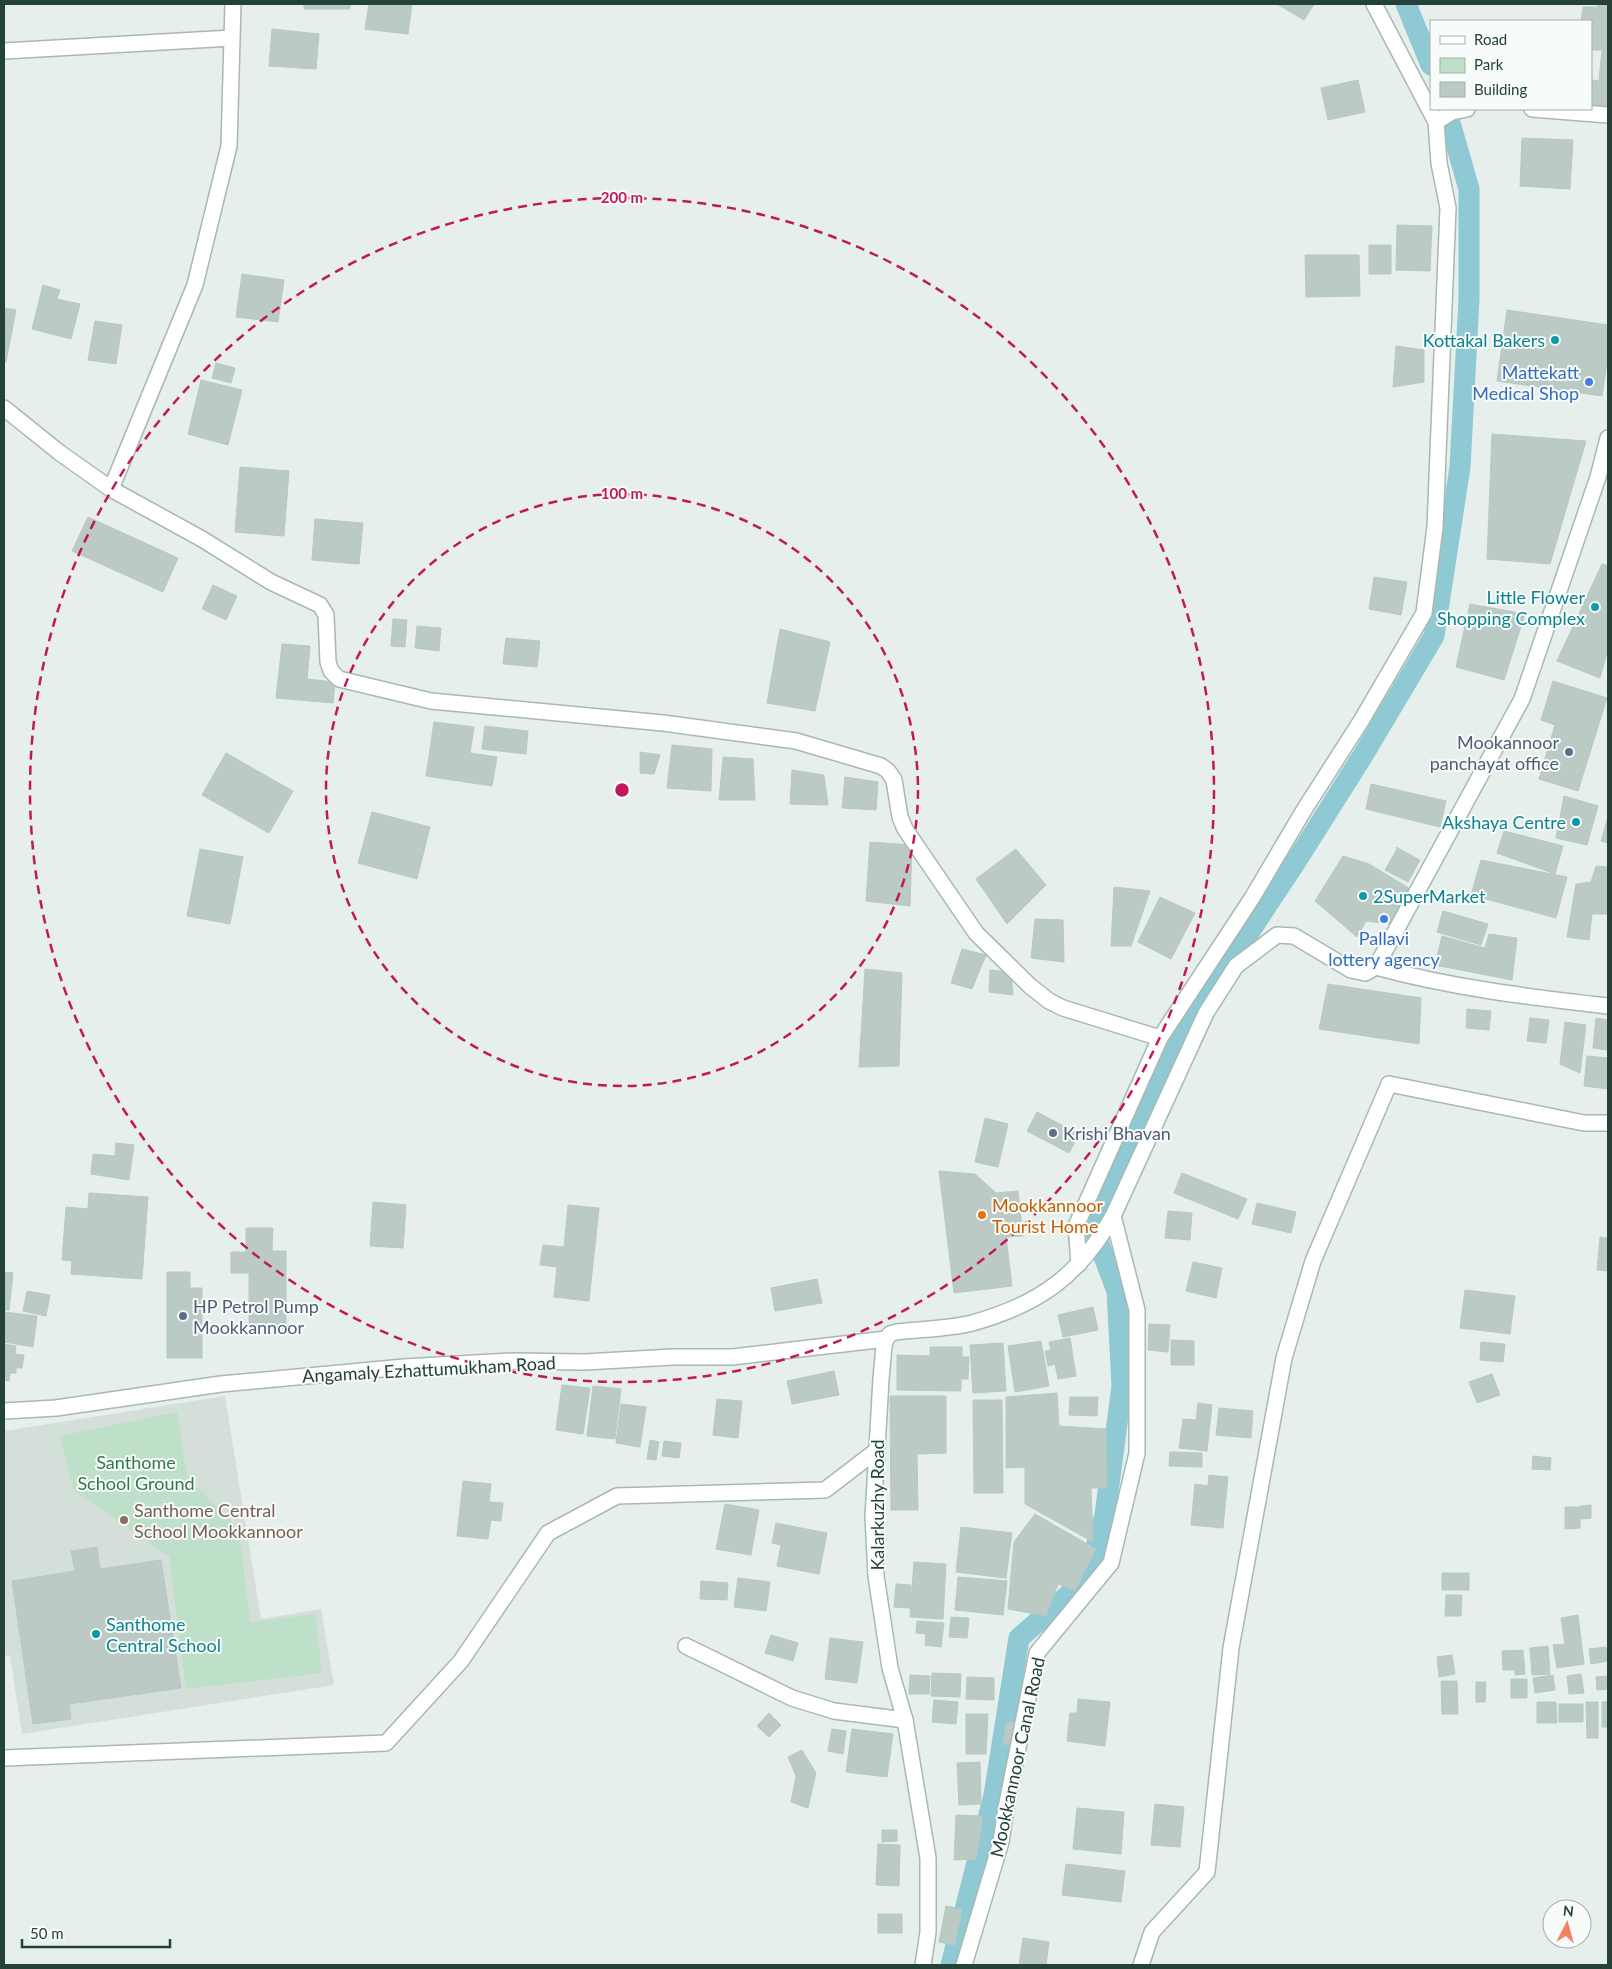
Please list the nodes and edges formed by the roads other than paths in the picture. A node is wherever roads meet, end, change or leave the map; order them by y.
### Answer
1 (233, 4) edge
2 (1374, 4) edge
3 (232, 38) junction
4 (5, 46) edge
5 (1430, 87) edge
6 (1545, 110) edge
7 (1449, 115) edge
8 (1608, 115) edge
9 (4, 408) edge
10 (1608, 438) edge
11 (111, 489) junction
12 (1376, 967) junction
13 (1608, 1006) edge
14 (1160, 1038) junction
15 (1608, 1123) edge
16 (1112, 1216) junction
17 (1079, 1264) junction
18 (886, 1339) junction
19 (4, 1411) edge
20 (876, 1451) junction
21 (686, 1646) dead end
22 (906, 1720) junction
23 (4, 1758) edge
24 (923, 1965) edge
25 (964, 1965) edge
26 (1141, 1965) edge

1 - 3 street
2 - 5 street
3 - 4 street
3 - 11 street
6 - 8 street
7 - 14 street
9 - 11 street
10 - 12 street
11 - 14 street
12 - 13 street
12 - 16 street
14 - 17 street
15 - 26 street
16 - 17 street
16 - 25 street, Mookkannoor Canal Road
17 - 18 street
18 - 19 street, Angamaly Ezhattumukham Road
18 - 20 street, Kalarkuzhy Road
20 - 22 street, Kalarkuzhy Road
20 - 23 street
21 - 22 street
22 - 24 street, Kalarkuzhy Road

